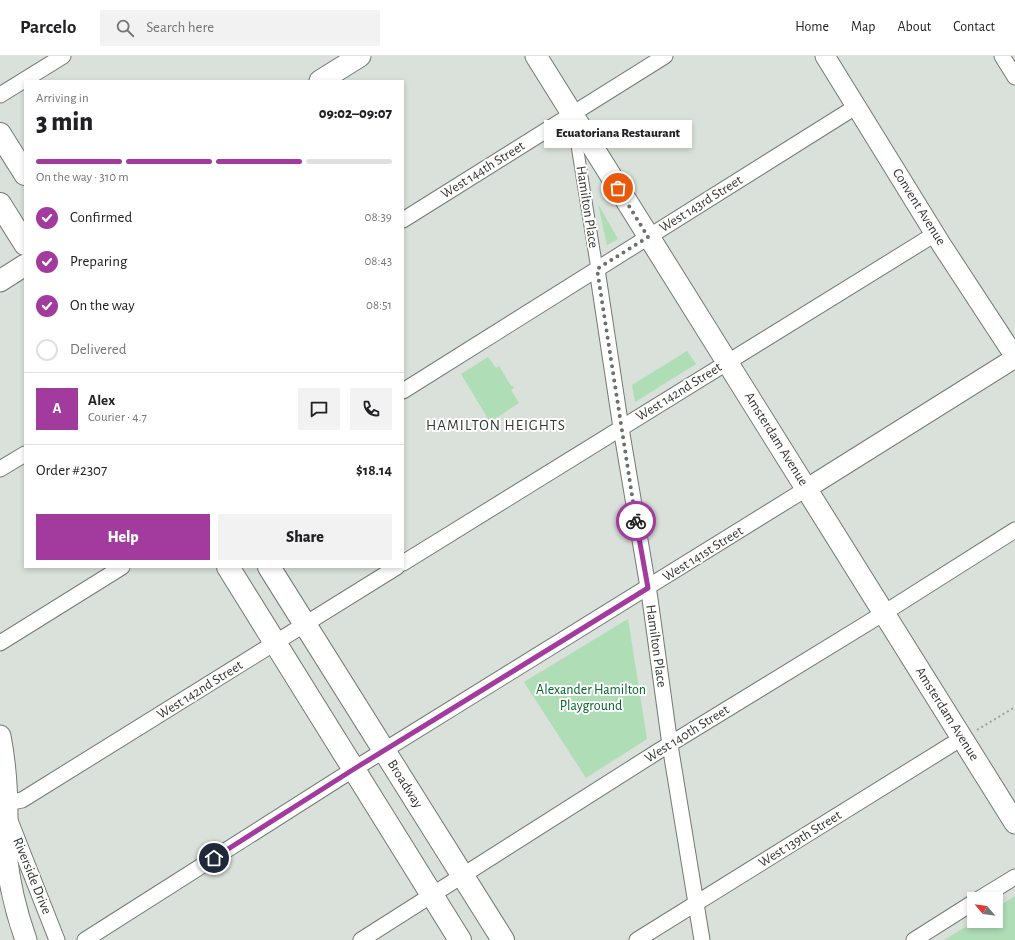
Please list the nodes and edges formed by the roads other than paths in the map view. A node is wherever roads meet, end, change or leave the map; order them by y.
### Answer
1 (63, 56) edge
2 (360, 56) edge
3 (536, 56) edge
4 (665, 56) edge
5 (825, 56) edge
6 (1002, 56) edge
7 (1015, 77) edge
8 (24, 80) edge
9 (24, 80) edge
10 (322, 80) edge
11 (0, 95) edge
12 (857, 106) junction
13 (573, 114) junction
14 (0, 134) edge
15 (24, 172) edge
16 (0, 204) edge
17 (404, 219) edge
18 (935, 234) junction
19 (648, 237) junction
20 (24, 242) edge
21 (24, 266) edge
22 (597, 269) junction
23 (0, 281) edge
24 (1015, 357) edge
25 (727, 362) junction
26 (404, 390) edge
27 (621, 428) junction
28 (24, 455) edge
29 (0, 470) edge
30 (806, 489) junction
31 (1015, 530) edge
32 (404, 562) edge
33 (120, 568) edge
34 (229, 568) edge
35 (271, 568) edge
36 (395, 568) edge
37 (648, 588) junction
38 (884, 613) junction
39 (305, 624) junction
40 (0, 643) edge
41 (275, 643) junction
42 (0, 736) edge
43 (962, 738) junction
44 (670, 745) junction
45 (384, 751) junction
46 (354, 769) junction
47 (4, 806) edge
48 (1015, 823) edge
49 (463, 876) junction
50 (1015, 876) edge
51 (990, 892) edge
52 (433, 894) junction
53 (0, 902) edge
54 (696, 903) junction
55 (967, 906) edge
56 (11, 940) edge
57 (26, 940) edge
58 (57, 940) edge
59 (85, 940) edge
60 (361, 940) edge
61 (460, 940) edge
62 (503, 940) edge
63 (637, 940) edge
64 (702, 940) edge
65 (914, 940) edge

1 - 9 street
2 - 10 main road
3 - 13 main road, Amsterdam Avenue
4 - 13 street, West 144th Street
5 - 12 street, Convent Avenue
6 - 7 street
8 - 11 street
12 - 18 street, Convent Avenue
12 - 19 street, West 143rd Street
13 - 17 street, West 144th Street
13 - 19 main road, Amsterdam Avenue
13 - 22 street, Hamilton Place
14 - 15 main road
16 - 20 main road
18 - 24 street, Convent Avenue
18 - 25 street, West 142nd Street
19 - 22 street, West 143rd Street
19 - 25 main road, Amsterdam Avenue
21 - 23 main road
22 - 26 street, West 143rd Street
22 - 27 street, Hamilton Place
24 - 30 street, West 141st Street
25 - 27 street, West 142nd Street
25 - 30 main road, Amsterdam Avenue
27 - 32 street, West 142nd Street
27 - 37 street, Hamilton Place
28 - 29 street
30 - 37 street, West 141st Street
30 - 38 main road, Amsterdam Avenue
31 - 38 street, West 140th Street
33 - 40 street
34 - 41 main road
35 - 39 main road, Broadway
36 - 39 street, West 142nd Street
37 - 44 street, Hamilton Place
37 - 45 street, West 141st Street
38 - 43 main road, Amsterdam Avenue
38 - 44 street, West 140th Street
39 - 41 street, West 142nd Street
39 - 45 main road, Broadway
41 - 46 main road
41 - 47 street, West 142nd Street
42 - 47 main road, Riverside Drive
43 - 48 main road, Amsterdam Avenue
43 - 54 street, West 139th Street
44 - 49 street, West 140th Street
44 - 54 street, Hamilton Place
45 - 46 street, West 141st Street
45 - 49 main road, Broadway
46 - 52 main road
46 - 59 street, West 141st Street
47 - 57 main road, Riverside Drive
47 - 58 street, Riverside Drive
49 - 52 street, West 140th Street
49 - 62 main road, Broadway
50 - 51 street
52 - 60 street, West 140th Street
52 - 61 main road
53 - 56 main road
54 - 63 street, West 139th Street
54 - 64 street, Hamilton Place
55 - 65 street

